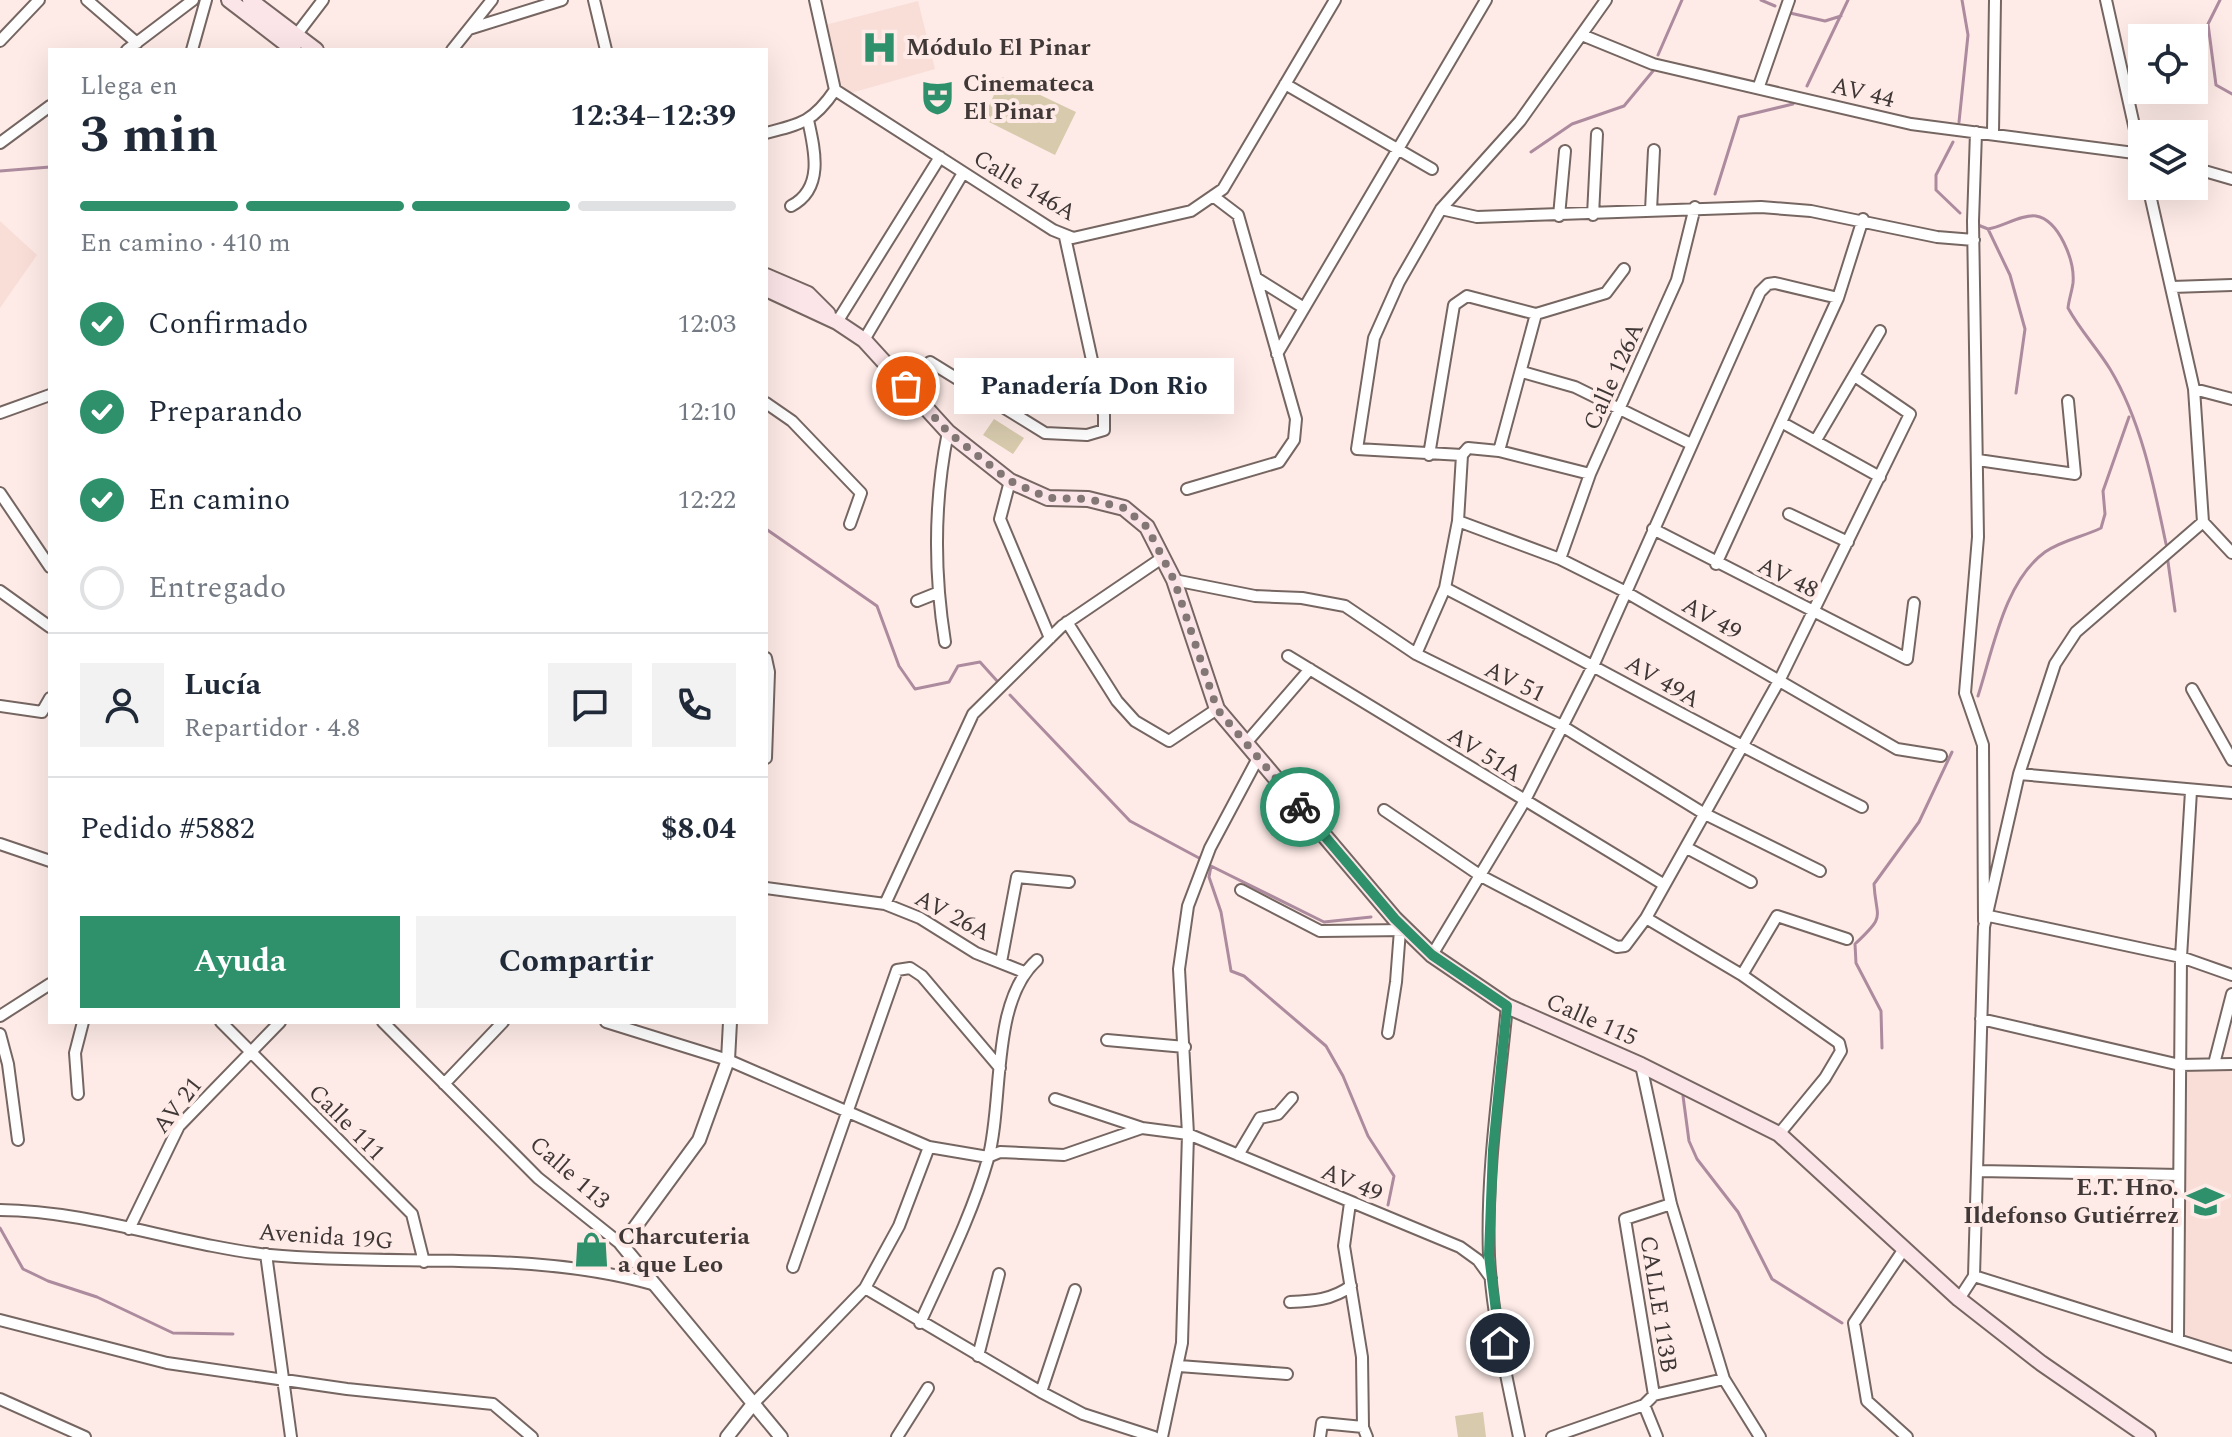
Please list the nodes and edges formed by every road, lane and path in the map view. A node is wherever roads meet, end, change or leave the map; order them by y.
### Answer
1 (39, 0) edge
2 (87, 0) edge
3 (193, 0) edge
4 (206, 0) edge
5 (229, 0) edge
6 (250, 0) edge
7 (323, 0) edge
8 (492, 0) edge
9 (560, 0) edge
10 (594, 0) edge
11 (815, 0) edge
12 (1335, 0) edge
13 (1486, 0) edge
14 (1606, 0) edge
15 (1789, 0) edge
16 (1995, 0) edge
17 (2106, 0) edge
18 (469, 29) junction
19 (1582, 35) junction
20 (0, 41) edge
21 (292, 45) edge
22 (132, 47) edge
23 (193, 48) edge
24 (454, 48) edge
25 (606, 48) edge
26 (1285, 84) junction
27 (1759, 86) junction
28 (835, 90) junction
29 (48, 107) edge
30 (808, 120) junction
31 (2133, 120) edge
32 (768, 132) edge
33 (1976, 132) junction
34 (1993, 132) junction
35 (1597, 134) dead end
36 (0, 143) edge
37 (1398, 149) junction
38 (1654, 150) dead end
39 (1565, 151) dead end
40 (2128, 154) edge
41 (940, 157) junction
42 (1432, 169) dead end
43 (2208, 172) edge
44 (963, 173) junction
45 (2232, 179) edge
46 (1213, 196) junction
47 (2151, 200) edge
48 (791, 206) dead end
49 (1695, 207) junction
50 (1441, 209) junction
51 (1651, 210) junction
52 (1593, 215) junction
53 (1559, 216) junction
54 (1863, 219) junction
55 (1065, 237) junction
56 (1974, 240) junction
57 (1624, 269) dead end
58 (768, 277) edge
59 (1256, 278) junction
60 (2232, 285) edge
61 (2172, 287) junction
62 (768, 290) edge
63 (1838, 298) junction
64 (1304, 308) junction
65 (1536, 314) junction
66 (837, 322) junction
67 (1880, 331) dead end
68 (864, 340) junction
69 (1277, 354) junction
70 (930, 362) dead end
71 (1522, 372) junction
72 (1856, 377) junction
73 (2194, 389) junction
74 (48, 396) edge
75 (2232, 399) edge
76 (2068, 401) dead end
77 (768, 404) edge
78 (1619, 411) junction
79 (0, 413) edge
80 (1781, 422) junction
81 (948, 432) junction
82 (1816, 440) junction
83 (1689, 443) junction
84 (1499, 451) junction
85 (1429, 455) junction
86 (1462, 455) junction
87 (1978, 460) junction
88 (1590, 474) junction
89 (1880, 477) junction
90 (1010, 481) junction
91 (1187, 489) dead end
92 (0, 493) edge
93 (1789, 514) dead end
94 (1458, 521) junction
95 (2203, 522) junction
96 (850, 524) dead end
97 (1653, 529) junction
98 (1848, 542) junction
99 (2232, 553) edge
100 (1162, 558) junction
101 (1560, 559) junction
102 (48, 564) edge
103 (1716, 564) junction
104 (1174, 580) junction
105 (1445, 588) junction
106 (0, 591) edge
107 (1624, 591) junction
108 (937, 593) junction
109 (917, 601) dead end
110 (1914, 603) dead end
111 (1814, 612) junction
112 (1067, 622) junction
113 (48, 626) edge
114 (1050, 638) junction
115 (945, 642) dead end
116 (1416, 654) junction
117 (1288, 656) dead end
118 (1594, 664) junction
119 (768, 667) edge
120 (1310, 669) junction
121 (1780, 679) junction
122 (2192, 689) dead end
123 (768, 701) edge
124 (48, 702) edge
125 (0, 706) edge
126 (1217, 709) junction
127 (1562, 726) junction
128 (1246, 743) junction
129 (1740, 747) junction
130 (1941, 756) dead end
131 (1258, 758) junction
132 (2232, 760) edge
133 (2019, 774) junction
134 (2191, 791) junction
135 (2232, 793) edge
136 (1524, 802) junction
137 (1862, 807) dead end
138 (1384, 810) dead end
139 (1703, 813) junction
140 (0, 844) edge
141 (1687, 848) junction
142 (48, 860) edge
143 (1820, 871) dead end
144 (1481, 876) junction
145 (1069, 882) dead end
146 (1751, 882) dead end
147 (1663, 884) junction
148 (768, 888) edge
149 (1241, 890) dead end
150 (885, 904) junction
151 (1989, 916) junction
152 (1646, 918) junction
153 (1984, 927) junction
154 (1403, 930) junction
155 (1847, 939) dead end
156 (1432, 955) junction
157 (2181, 957) junction
158 (1037, 960) dead end
159 (1001, 962) junction
160 (1024, 972) junction
161 (1742, 975) junction
162 (2232, 975) edge
163 (48, 985) edge
164 (2232, 994) edge
165 (1507, 1006) junction
166 (0, 1016) edge
167 (1981, 1019) junction
168 (82, 1024) edge
169 (223, 1024) edge
170 (278, 1024) edge
171 (385, 1024) edge
172 (501, 1024) edge
173 (612, 1024) edge
174 (730, 1024) edge
175 (1388, 1033) dead end
176 (0, 1034) edge
177 (1107, 1040) dead end
178 (1185, 1047) junction
179 (249, 1052) junction
180 (728, 1060) junction
181 (2214, 1064) junction
182 (2232, 1064) edge
183 (1641, 1065) junction
184 (2180, 1065) junction
185 (1000, 1068) junction
186 (444, 1084) junction
187 (78, 1094) dead end
188 (1292, 1098) dead end
189 (1055, 1099) dead end
190 (845, 1112) junction
191 (1142, 1128) junction
192 (1188, 1134) junction
193 (1779, 1134) junction
194 (18, 1140) dead end
195 (929, 1147) junction
196 (1238, 1155) junction
197 (988, 1157) junction
198 (1978, 1171) junction
199 (2179, 1175) junction
200 (1350, 1203) junction
201 (1671, 1204) junction
202 (0, 1210) edge
203 (129, 1229) junction
204 (622, 1245) junction
205 (1904, 1249) junction
206 (266, 1254) junction
207 (424, 1262) junction
208 (793, 1267) dead end
209 (999, 1274) dead end
210 (1974, 1276) junction
211 (1491, 1278) junction
212 (652, 1284) junction
213 (1351, 1286) junction
214 (865, 1288) junction
215 (1075, 1290) dead end
216 (1959, 1299) junction
217 (1290, 1302) dead end
218 (0, 1320) edge
219 (920, 1323) junction
220 (2178, 1338) junction
221 (978, 1356) junction
222 (2232, 1357) edge
223 (1179, 1366) junction
224 (1287, 1374) dead end
225 (281, 1378) junction
226 (1724, 1379) junction
227 (928, 1388) dead end
228 (1041, 1392) junction
229 (1654, 1395) junction
230 (0, 1399) edge
231 (753, 1404) junction
232 (1644, 1405) junction
233 (1365, 1432) edge
234 (85, 1437) edge
235 (291, 1437) edge
236 (532, 1437) edge
237 (727, 1437) edge
238 (781, 1437) edge
239 (897, 1437) edge
240 (1154, 1437) edge
241 (1162, 1437) edge
242 (1320, 1437) edge
243 (1519, 1437) edge
244 (1552, 1437) edge
245 (1657, 1437) edge
246 (1760, 1437) edge
247 (1907, 1437) edge
248 (2148, 1437) edge

1 - 20 street
2 - 22 street
3 - 22 street
4 - 23 street
5 - 21 main road
6 - 21 main road
7 - 21 street
8 - 18 street
9 - 18 street
10 - 25 street
11 - 28 street
12 - 26 street, Calle 146A
13 - 37 street
14 - 19 street
15 - 27 street
16 - 34 street
17 - 31 street
18 - 24 street
19 - 27 street, AV 44
19 - 50 street
26 - 37 street
26 - 46 street, Calle 146A
27 - 33 street, AV 44
28 - 30 street
28 - 41 street, Calle 146A
29 - 36 street
30 - 32 street
30 - 48 street
33 - 34 street, AV 44
33 - 56 street
34 - 40 street, AV 44
35 - 52 street
37 - 42 street
37 - 64 street
38 - 51 street
39 - 53 street
41 - 44 street, Calle 146A
41 - 66 street
43 - 45 street
44 - 55 street, Calle 146A
44 - 68 street
46 - 55 street, Calle 146A
46 - 59 street
47 - 61 street
49 - 51 street
49 - 54 street
49 - 78 street, Calle 126A
50 - 53 street
50 - 85 street
51 - 52 street
52 - 53 street
54 - 56 street
54 - 63 street
55 - 70 street
56 - 87 street
57 - 65 street
58 - 66 main road, Calle 115
59 - 64 street
59 - 69 street
60 - 61 street
61 - 73 street
62 - 66 main road, Calle 115
63 - 80 street
63 - 83 street
64 - 69 street
65 - 71 street
65 - 85 street
66 - 68 main road, Calle 115
67 - 72 street
68 - 81 main road, Calle 115
69 - 91 street
71 - 78 street
71 - 84 street
72 - 82 street
72 - 89 street
73 - 75 street
73 - 95 street
74 - 79 street
76 - 87 street
77 - 96 street
78 - 83 street
78 - 88 street, Calle 126A
80 - 82 street
80 - 103 street
81 - 90 main road, Calle 115
81 - 108 street
82 - 89 street
83 - 97 street
84 - 86 street
84 - 88 street
85 - 86 street
86 - 94 street
87 - 153 street
88 - 101 street, Calle 126A
89 - 98 street
90 - 100 main road, Calle 115
90 - 114 street
92 - 102 street
93 - 98 street
94 - 101 street, AV 49
94 - 105 street
95 - 99 street
95 - 133 street
97 - 103 street, AV 48
97 - 107 street
98 - 111 street
100 - 104 main road, Calle 115
100 - 112 street
101 - 107 street, AV 49
103 - 111 street, AV 48
104 - 116 street, AV 51
104 - 126 main road, Calle 115
105 - 116 street
105 - 118 street, AV 49A
106 - 113 street
107 - 118 street
107 - 121 street, AV 49
108 - 109 street
108 - 115 street
110 - 111 street, AV 48
111 - 121 street
112 - 114 street
112 - 126 street
114 - 150 street
116 - 127 street, AV 51
117 - 120 street, AV 51A
118 - 127 street
118 - 129 street, AV 49A
119 - 123 street
120 - 128 street
120 - 136 street, AV 51A
121 - 129 street
121 - 130 street, AV 49
122 - 132 street
124 - 125 street
126 - 128 main road, Calle 115
127 - 136 street
127 - 139 street, AV 51
128 - 131 main road, Calle 115
129 - 137 street, AV 49A
129 - 139 street
131 - 154 main road, Calle 115
131 - 178 street
133 - 134 street
133 - 151 street
134 - 135 street
134 - 157 street
136 - 144 street
136 - 147 street, AV 51A
138 - 144 street
139 - 141 street
139 - 143 street, AV 51
140 - 142 street
141 - 146 street
141 - 147 street
144 - 152 street
144 - 156 street
145 - 159 street
147 - 152 street
148 - 150 street, AV 26A
149 - 154 street
150 - 159 street, AV 26A
151 - 153 street
151 - 157 street
152 - 161 street
153 - 167 street
154 - 156 main road, Calle 115
154 - 175 street
155 - 161 street
156 - 165 main road, Calle 115
157 - 162 street
157 - 184 street
158 - 160 street
159 - 160 street, AV 26A
160 - 185 street
161 - 193 street
163 - 166 street
164 - 181 street
165 - 183 main road, Calle 115
165 - 211 street
167 - 184 street
167 - 198 street
168 - 187 street
169 - 179 street, Calle 111
170 - 179 street, AV 21
171 - 186 street, Calle 113
172 - 186 street
173 - 180 street
174 - 180 street
176 - 194 street
177 - 178 street
178 - 192 street
179 - 203 street, AV 21
179 - 207 street, Calle 111
180 - 190 street
180 - 204 street
181 - 182 street
181 - 184 street
183 - 193 main road, Calle 115
183 - 201 street
184 - 199 street
185 - 190 street
185 - 197 street
186 - 204 street, Calle 113
188 - 196 street
189 - 191 street, AV 49
190 - 195 street
190 - 208 street
191 - 192 street, AV 49
191 - 197 street
192 - 196 street, AV 49
192 - 223 street
193 - 205 main road, Calle 115
195 - 197 street
195 - 214 street
196 - 200 street, AV 49
197 - 219 street
198 - 199 street
198 - 210 street
199 - 220 street
200 - 211 street, AV 49
200 - 213 street
201 - 226 street
201 - 229 street, CALLE 113B
202 - 203 street, Avenida 19G
203 - 206 street, Avenida 19G
204 - 212 street, Calle 113
205 - 216 main road, Calle 115
205 - 247 street
206 - 207 street, Avenida 19G
206 - 225 street
207 - 212 street, Avenida 19G
209 - 221 street
210 - 216 street
210 - 220 street
211 - 243 street
212 - 231 street, Calle 113
213 - 217 street
213 - 233 street
214 - 219 street
214 - 231 street
215 - 228 street
216 - 248 main road, Calle 115
218 - 225 street
219 - 221 street
220 - 222 street
221 - 228 street
223 - 224 street
223 - 241 street
225 - 235 street
225 - 236 street
226 - 229 street
226 - 246 street
227 - 239 street
228 - 240 street
229 - 232 street
230 - 234 street
231 - 237 street
231 - 238 street, Calle 113
232 - 244 street
232 - 245 street
233 - 242 street

